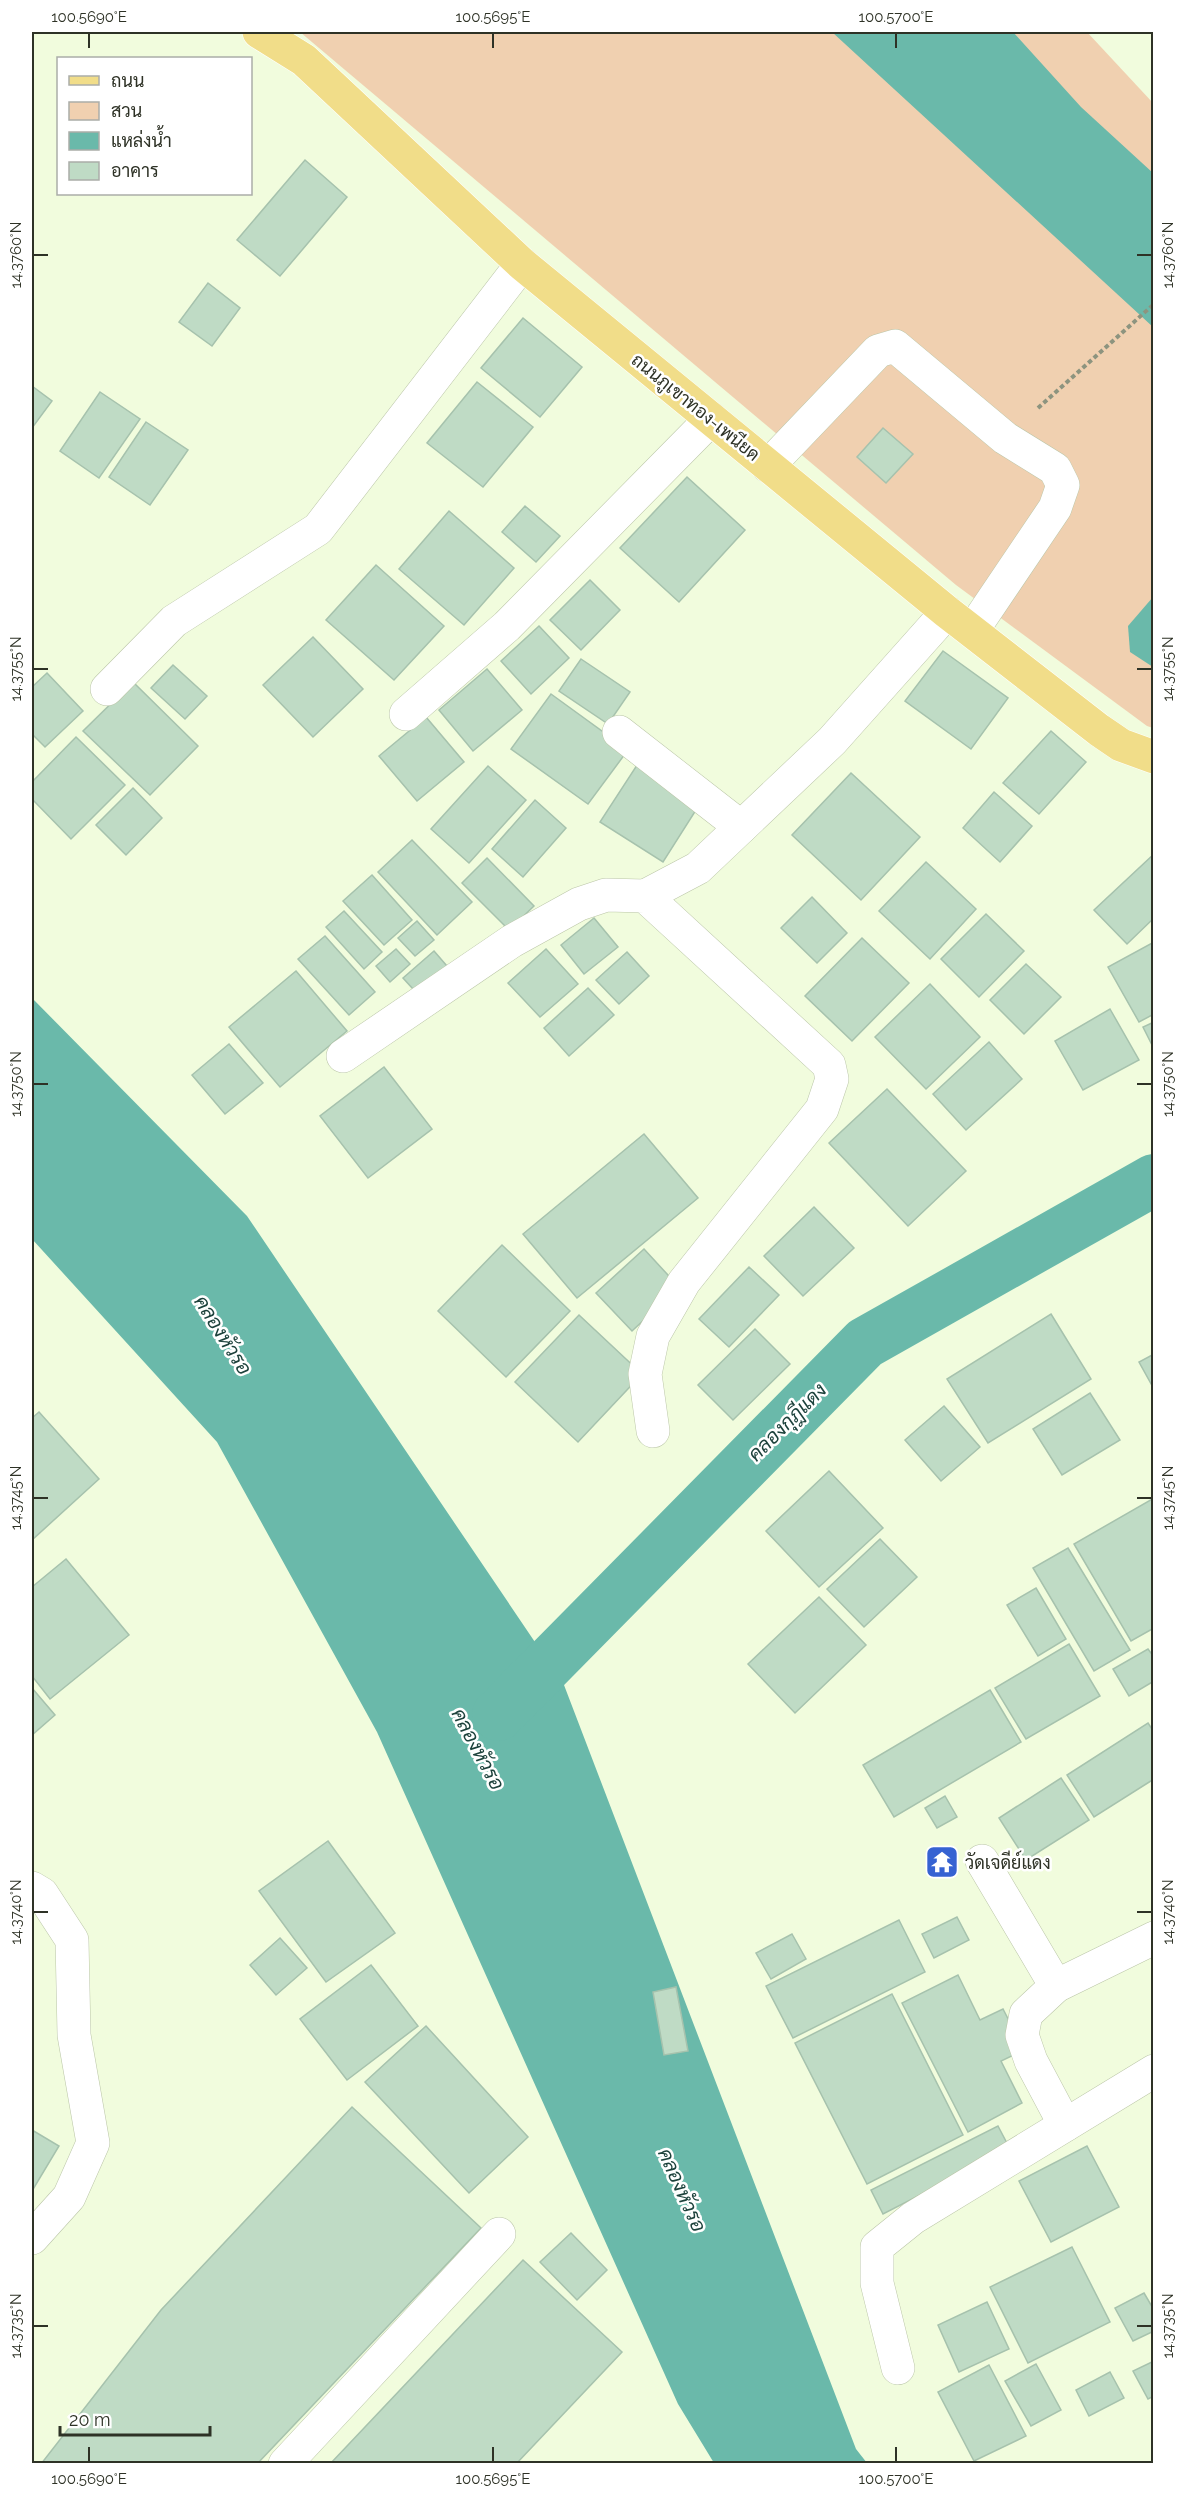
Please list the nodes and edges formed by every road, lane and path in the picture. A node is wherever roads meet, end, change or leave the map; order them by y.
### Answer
1 (259, 32) edge
2 (522, 264) junction
3 (1154, 304) edge
4 (711, 418) junction
5 (1005, 438) junction
6 (768, 466) junction
7 (946, 612) junction
8 (972, 631) junction
9 (107, 688) dead end
10 (406, 714) dead end
11 (619, 732) dead end
12 (1154, 757) edge
13 (741, 827) junction
14 (645, 896) junction
15 (343, 1056) dead end
16 (653, 1431) dead end
17 (982, 1862) dead end
18 (32, 1888) edge
19 (1154, 1938) edge
20 (1056, 1986) junction
21 (1154, 2071) edge
22 (1065, 2125) junction
23 (499, 2234) dead end
24 (32, 2238) edge
25 (898, 2368) dead end
26 (285, 2463) edge

1 - 2 main road, ถนนภูเขาทอง-เพนียด
2 - 4 main road, ถนนภูเขาทอง-เพนียด
2 - 9 street
3 - 5 path
4 - 6 main road, ถนนภูเขาทอง-เพนียด
4 - 10 street
5 - 6 street
5 - 8 street
6 - 7 main road, ถนนภูเขาทอง-เพนียด
7 - 8 main road, ถนนภูเขาทอง-เพนียด
7 - 13 street
8 - 12 main road, ถนนภูเขาทอง-เพนียด
11 - 13 street
13 - 14 street
14 - 15 street
14 - 16 street
17 - 20 street
18 - 24 street
19 - 20 street
20 - 22 street
21 - 22 street
22 - 25 street
23 - 26 street

